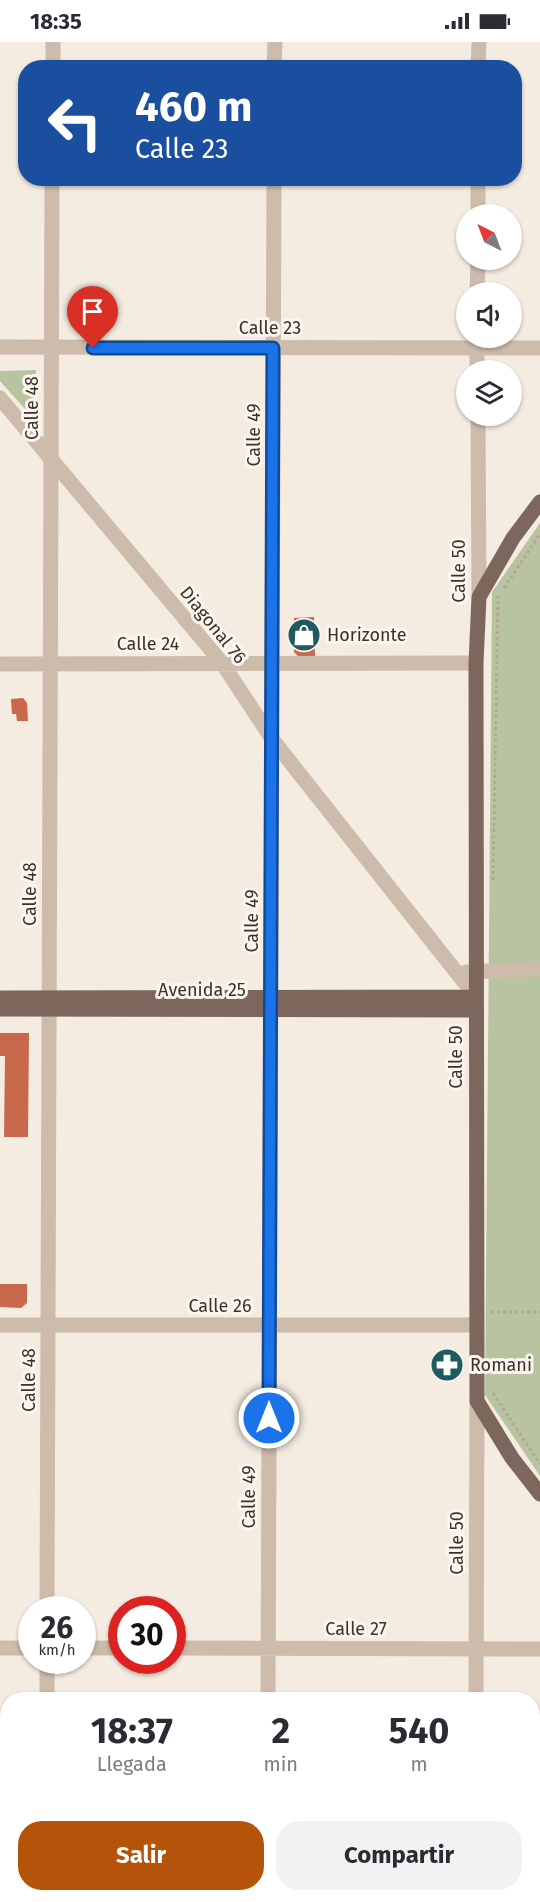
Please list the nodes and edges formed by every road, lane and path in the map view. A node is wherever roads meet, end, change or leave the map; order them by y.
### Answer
1 (53, 42) edge
2 (274, 42) edge
3 (478, 42) edge
4 (53, 60) edge
5 (274, 60) edge
6 (478, 60) edge
7 (52, 186) edge
8 (274, 186) edge
9 (478, 186) edge
10 (478, 204) edge
11 (456, 344) edge
12 (0, 347) edge
13 (52, 347) junction
14 (522, 347) edge
15 (273, 348) junction
16 (540, 348) edge
17 (0, 398) edge
18 (478, 426) edge
19 (51, 462) junction
20 (540, 502) edge
21 (540, 534) edge
22 (479, 597) junction
23 (222, 663) junction
24 (272, 663) junction
25 (476, 663) junction
26 (0, 664) edge
27 (51, 664) junction
28 (272, 739) junction
29 (493, 880) dead end
30 (540, 969) edge
31 (476, 971) junction
32 (457, 972) junction
33 (0, 998) edge
34 (50, 1003) junction
35 (271, 1004) junction
36 (476, 1004) junction
37 (0, 1009) edge
38 (492, 1301) dead end
39 (492, 1312) junction
40 (540, 1312) edge
41 (476, 1319) junction
42 (48, 1325) junction
43 (269, 1325) junction
44 (0, 1326) edge
45 (492, 1392) dead end
46 (477, 1401) junction
47 (540, 1464) edge
48 (540, 1494) edge
49 (47, 1596) edge
50 (0, 1648) edge
51 (18, 1648) edge
52 (186, 1648) edge
53 (268, 1648) junction
54 (475, 1649) junction
55 (540, 1649) edge
56 (47, 1674) edge
57 (47, 1692) edge
58 (268, 1692) edge
59 (476, 1692) edge

1 - 4 street
2 - 5 street
3 - 6 street
7 - 13 street, Calle 48
8 - 15 street, Calle 49
9 - 10 street
11 - 15 street, Calle 23
12 - 13 street, Calle 23
13 - 15 street, Calle 23
13 - 19 street, Calle 48
14 - 16 street, Calle 23
15 - 24 street, Calle 49
17 - 19 street, Diagonal 76
18 - 22 street, Calle 50
19 - 23 street, Diagonal 76
19 - 27 street, Calle 48
20 - 22 main road
21 - 29 path
22 - 25 main road, Calle 50
23 - 24 street, Calle 24
23 - 27 street, Calle 24
23 - 28 street, Diagonal 76
24 - 25 street, Calle 24
24 - 28 street, Calle 49
25 - 31 main road, Calle 50
26 - 27 street, Calle 24
27 - 34 street, Calle 48
28 - 32 street, Diagonal 76
28 - 35 street, Calle 49
30 - 31 street
31 - 32 street
31 - 36 main road, Calle 50
32 - 36 street, Diagonal 76
33 - 34 main road, Avenida 25
34 - 35 main road, Avenida 25
34 - 37 main road, Avenida 25
34 - 42 street, Calle 48
35 - 36 main road, Avenida 25
35 - 43 street, Calle 49
36 - 41 main road, Calle 50
38 - 39 path
39 - 40 path
39 - 41 path
41 - 43 street, Calle 26
41 - 46 main road, Calle 50
42 - 43 street, Calle 26
42 - 44 street, Calle 26
42 - 49 street, Calle 48
43 - 53 street, Calle 49
45 - 47 path
46 - 48 main road
46 - 54 street, Calle 50
50 - 51 street
52 - 53 street, Calle 27
53 - 54 street, Calle 27
53 - 58 street, Calle 49
54 - 55 street, Calle 27
54 - 59 street, Calle 50
56 - 57 street

